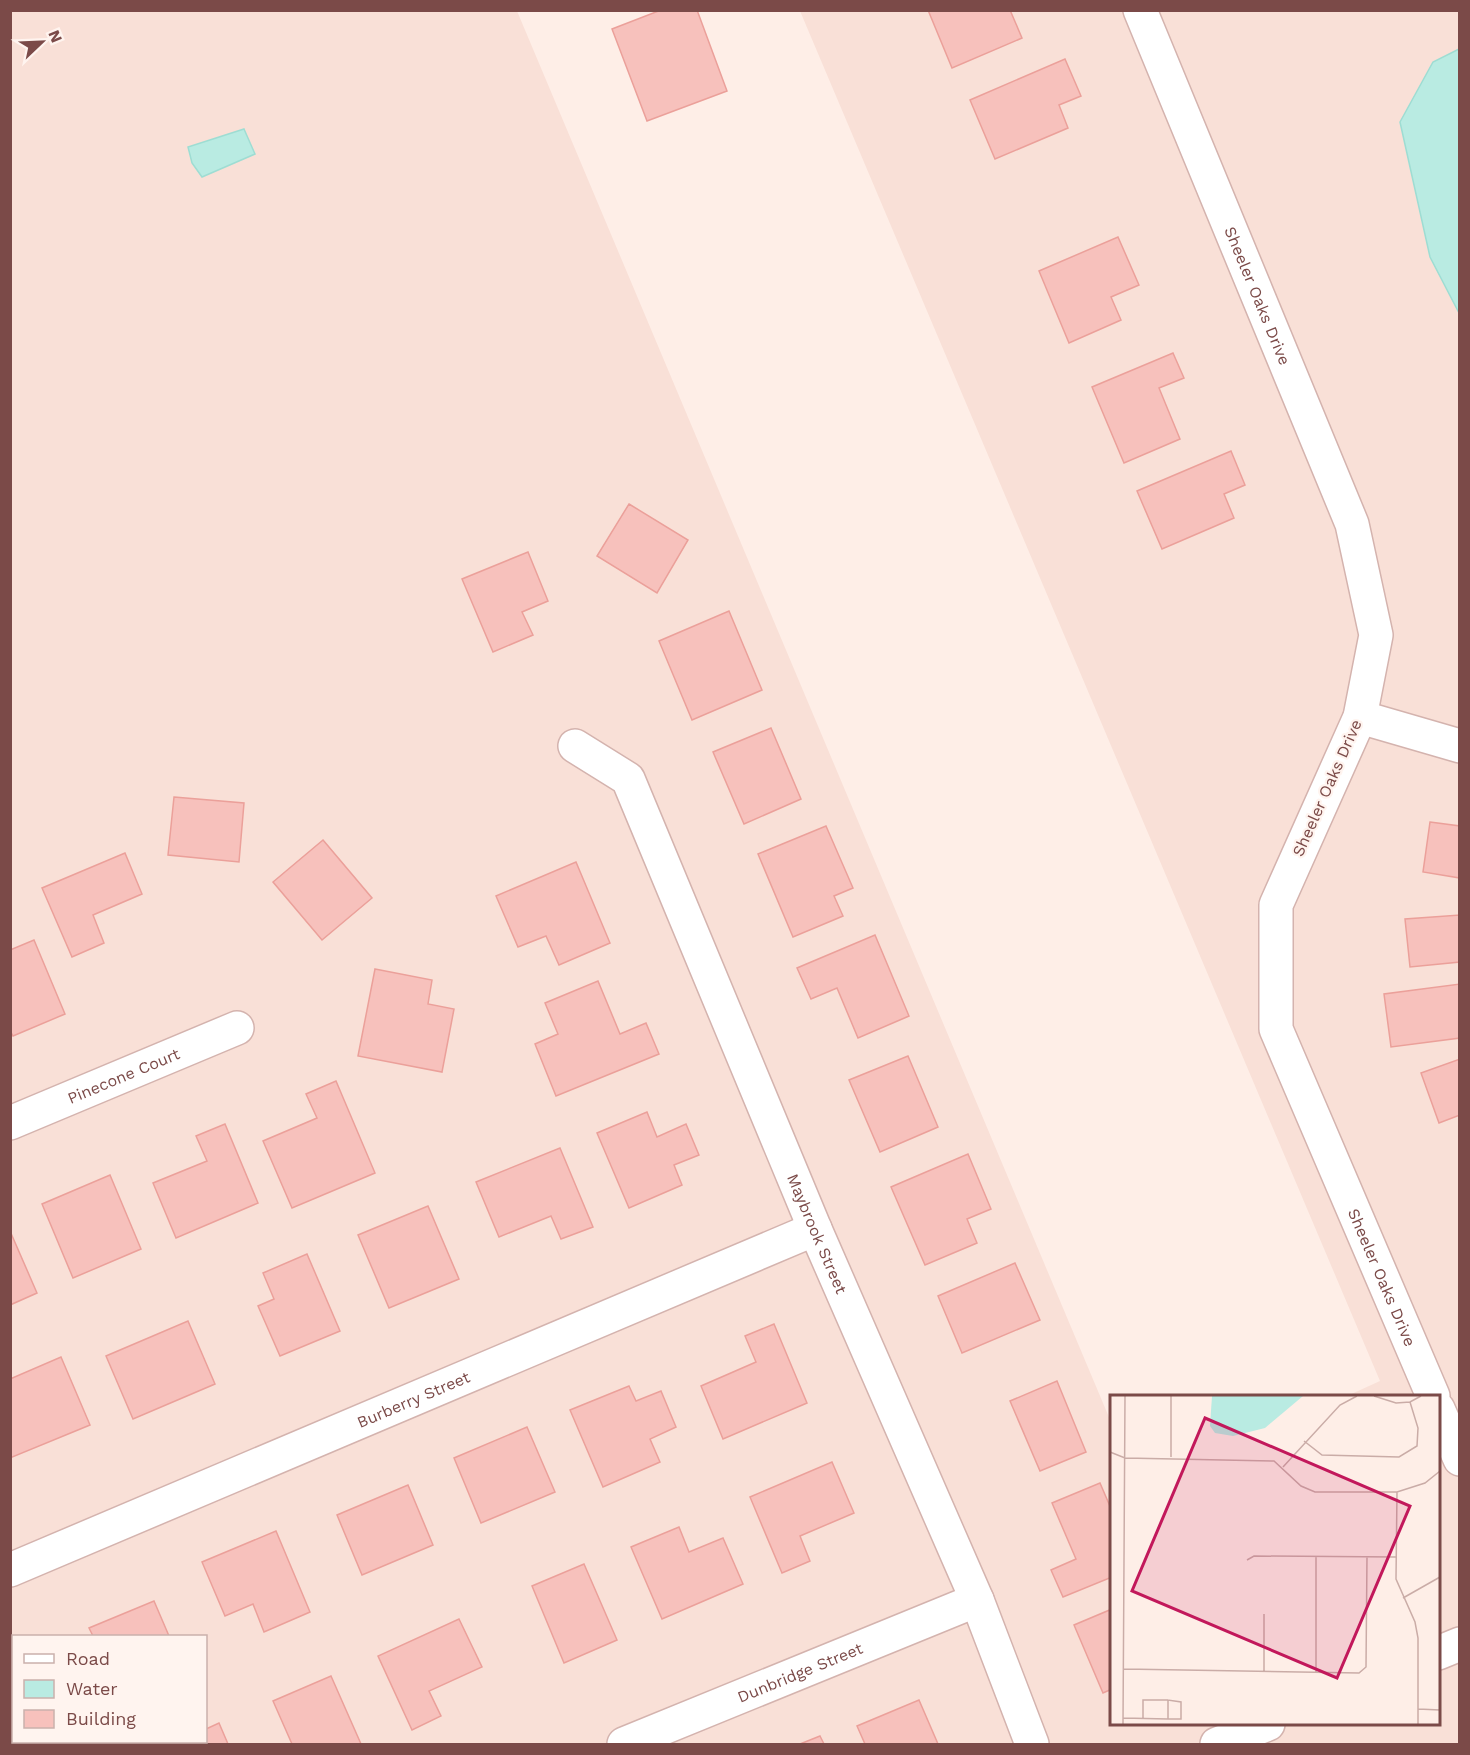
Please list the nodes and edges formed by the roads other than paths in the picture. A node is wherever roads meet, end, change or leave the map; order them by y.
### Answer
1 (1140, 10) edge
2 (1360, 717) junction
3 (575, 746) dead end
4 (1460, 746) edge
5 (237, 1028) dead end
6 (10, 1123) edge
7 (815, 1229) junction
8 (1433, 1395) edge
9 (1440, 1414) edge
10 (1460, 1459) edge
11 (10, 1570) edge
12 (977, 1600) junction
13 (1460, 1644) edge
14 (1440, 1652) edge
15 (1265, 1725) edge
16 (624, 1744) edge
17 (1032, 1744) edge
18 (1217, 1744) edge

1 - 2 street, Sheeler Oaks Drive
2 - 4 street
2 - 8 street, Sheeler Oaks Drive
3 - 7 street, Maybrook Street
5 - 6 street, Pinecone Court
7 - 11 street, Burberry Street
7 - 12 street, Maybrook Street
9 - 10 street
12 - 16 street, Dunbridge Street
12 - 17 street, Maybrook Street
13 - 14 street
15 - 18 street

